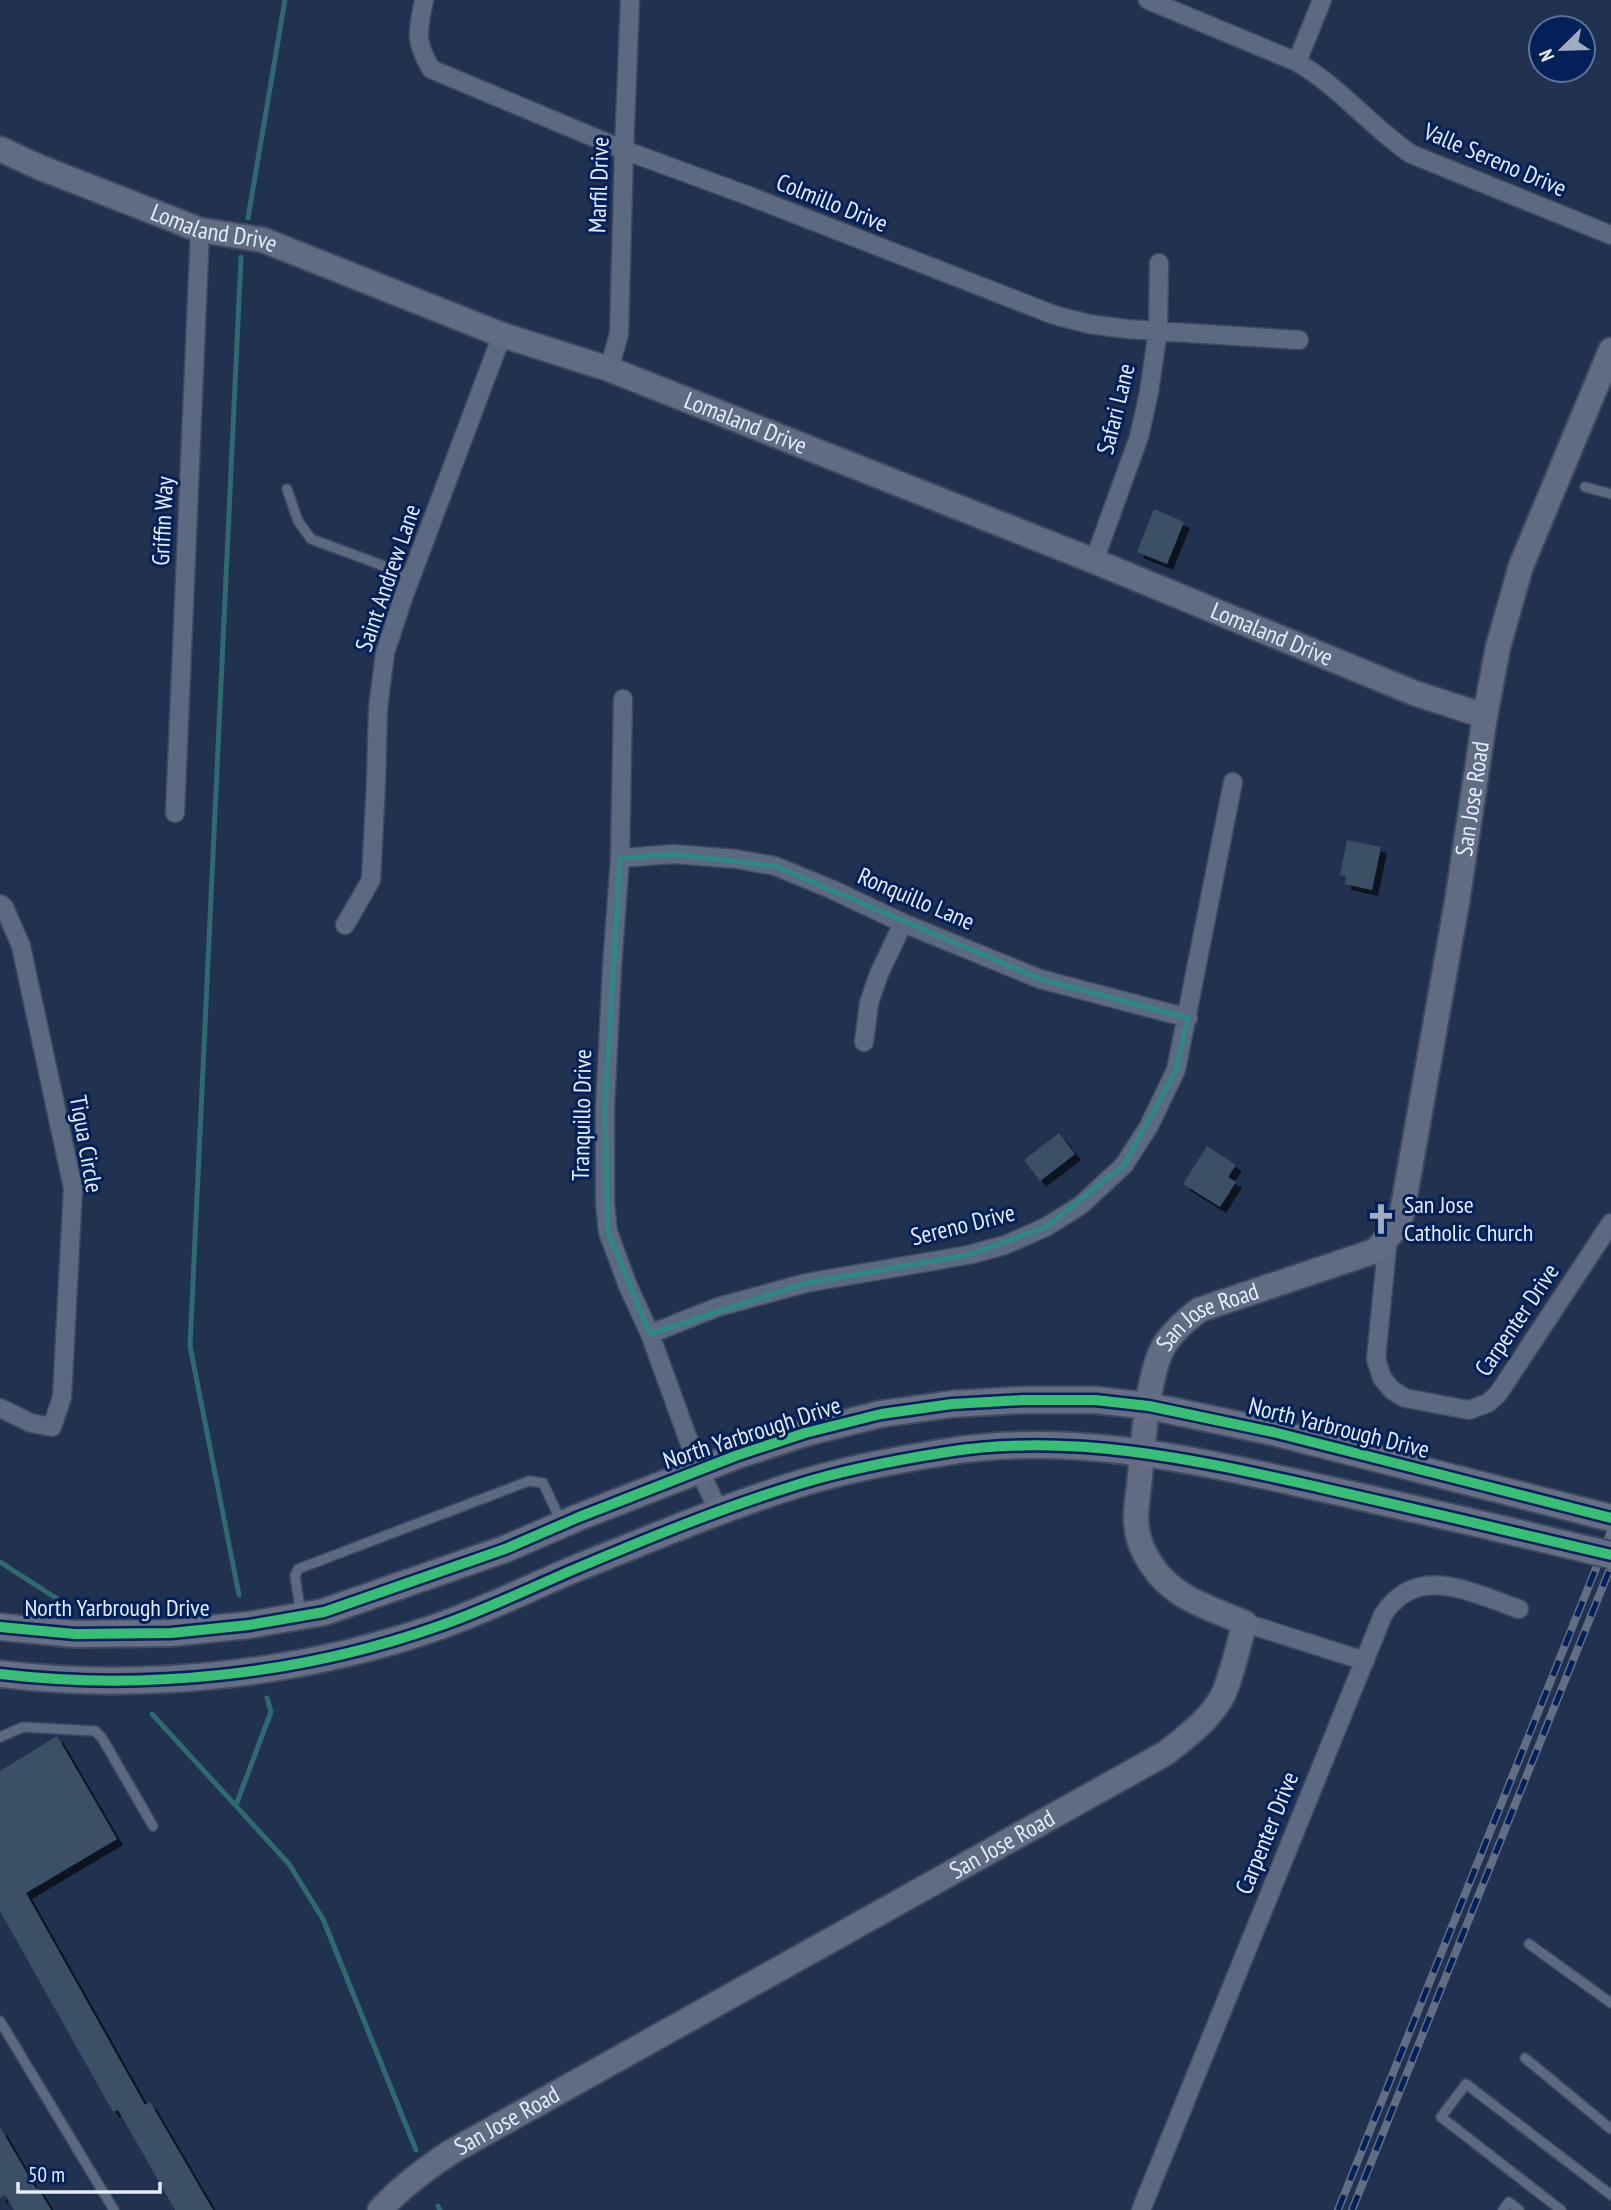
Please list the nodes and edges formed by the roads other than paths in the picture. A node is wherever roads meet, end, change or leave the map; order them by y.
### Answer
1 (424, 0) edge
2 (630, 0) edge
3 (1148, 0) edge
4 (1322, 0) edge
5 (1297, 62) junction
6 (0, 149) edge
7 (624, 150) junction
8 (200, 230) junction
9 (1611, 235) edge
10 (1160, 263) dead end
11 (1158, 330) junction
12 (502, 335) junction
13 (1299, 340) dead end
14 (1611, 351) edge
15 (608, 369) junction
16 (1585, 487) dead end
17 (287, 489) dead end
18 (1611, 494) edge
19 (1094, 561) junction
20 (411, 576) junction
21 (622, 699) dead end
22 (1485, 716) junction
23 (1233, 782) dead end
24 (175, 813) dead end
25 (620, 858) junction
26 (0, 904) edge
27 (903, 923) junction
28 (345, 925) dead end
29 (1188, 1018) junction
30 (864, 1042) dead end
31 (1611, 1223) edge
32 (1388, 1238) junction
33 (650, 1334) junction
34 (1149, 1406) junction
35 (0, 1408) edge
36 (1142, 1452) junction
37 (699, 1469) junction
38 (719, 1512) junction
39 (1611, 1518) edge
40 (562, 1524) junction
41 (1611, 1555) edge
42 (1519, 1609) dead end
43 (302, 1616) junction
44 (1245, 1623) junction
45 (0, 1627) edge
46 (1364, 1661) junction
47 (310, 1662) junction
48 (0, 1674) edge
49 (0, 1725) edge
50 (16, 1728) junction
51 (0, 1737) edge
52 (153, 1826) dead end
53 (1529, 1944) dead end
54 (1611, 2003) edge
55 (0, 2021) edge
56 (1525, 2058) dead end
57 (1611, 2129) edge
58 (1611, 2195) edge
59 (114, 2210) edge
60 (380, 2210) edge
61 (1141, 2210) edge
62 (1503, 2210) edge
63 (1519, 2210) edge
64 (1561, 2210) edge

1 - 7 street, Colmillo Drive
2 - 7 street, Marfil Drive
3 - 5 street, Valle Sereno Drive
4 - 5 street
5 - 9 street, Valle Sereno Drive
6 - 8 street, Lomaland Drive
7 - 11 street, Colmillo Drive
7 - 15 street, Marfil Drive
8 - 12 street, Lomaland Drive
8 - 24 street, Griffin Way
10 - 11 street, Safari Lane
11 - 13 street, Colmillo Drive
11 - 19 street, Safari Lane
12 - 15 street, Lomaland Drive
12 - 20 street, Saint Andrew Lane
14 - 22 street, San Jose Road
15 - 19 street, Lomaland Drive
16 - 18 lane
17 - 20 lane
19 - 22 street, Lomaland Drive
20 - 28 street, Saint Andrew Lane
21 - 25 street, Tranquillo Drive
22 - 32 street, San Jose Road
23 - 29 street, Sereno Drive
25 - 27 street, Ronquillo Lane
25 - 33 street, Tranquillo Drive
26 - 35 street, Tigua Circle
27 - 29 street, Ronquillo Lane
27 - 30 street
29 - 33 street, Sereno Drive
31 - 32 street, Carpenter Drive
32 - 34 street, San Jose Road
33 - 37 street, Tranquillo Drive
34 - 36 street, San Jose Road
34 - 37 main road, North Yarbrough Drive
34 - 39 main road, North Yarbrough Drive
36 - 38 main road
36 - 41 main road, bridge
36 - 44 street, San Jose Road
37 - 38 street, Tranquillo Drive
37 - 40 main road, North Yarbrough Drive
38 - 47 main road
40 - 43 main road, North Yarbrough Drive
40 - 43 lane
42 - 46 street, Carpenter Drive
43 - 45 main road, North Yarbrough Drive
43 - 47 main road
44 - 46 street
44 - 60 street, San Jose Road
46 - 61 street, Carpenter Drive
47 - 48 main road
49 - 50 lane
50 - 51 lane
50 - 52 lane
53 - 54 lane
55 - 59 lane
56 - 57 lane
58 - 64 lane
62 - 63 lane

